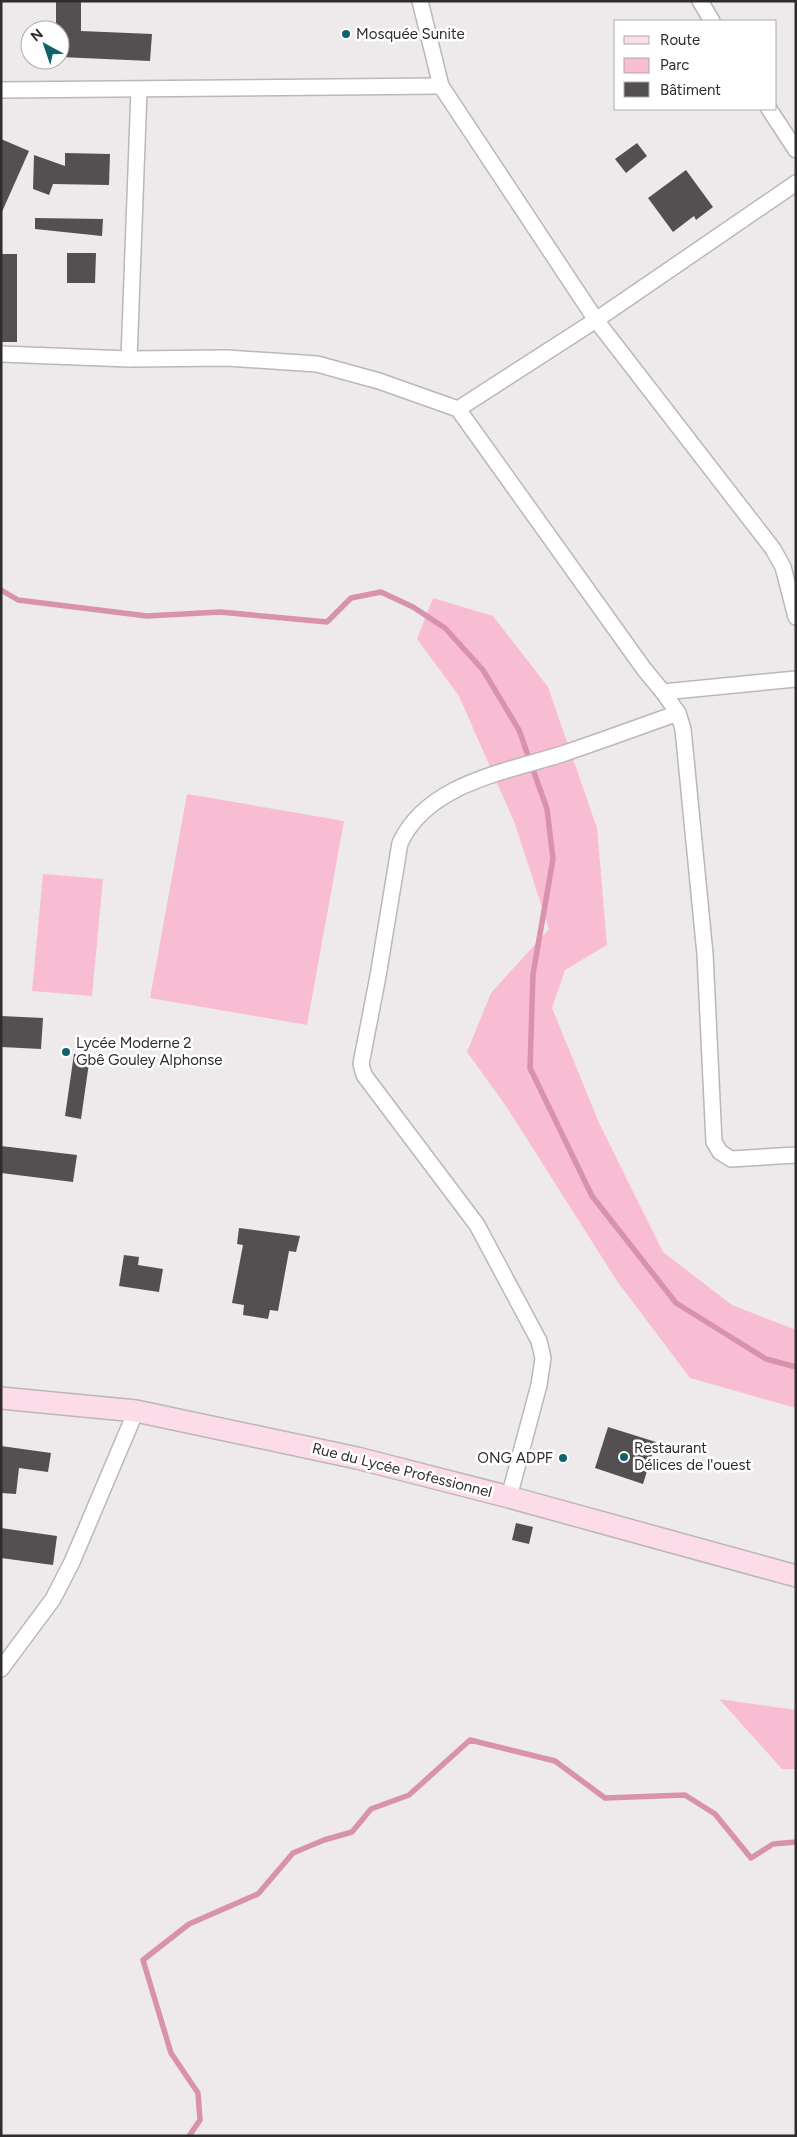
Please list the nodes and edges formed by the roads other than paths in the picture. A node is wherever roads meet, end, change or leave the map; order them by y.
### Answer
1 (420, 1) edge
2 (700, 1) edge
3 (711, 20) edge
4 (441, 86) junction
5 (1, 90) edge
6 (139, 90) junction
7 (770, 110) edge
8 (796, 150) edge
9 (796, 183) edge
10 (596, 320) junction
11 (1, 354) edge
12 (129, 359) junction
13 (458, 409) junction
14 (796, 617) edge
15 (796, 679) edge
16 (664, 692) junction
17 (678, 713) junction
18 (796, 1154) edge
19 (1, 1398) edge
20 (136, 1411) junction
21 (509, 1496) junction
22 (796, 1576) edge
23 (1, 1669) edge

1 - 4 street
2 - 3 street
4 - 6 street
4 - 10 street
5 - 6 street
6 - 12 street
7 - 8 street
9 - 10 street
10 - 13 street
10 - 14 street
11 - 12 street
12 - 13 street
13 - 16 street
15 - 16 street
16 - 17 street
17 - 18 street
17 - 21 street
19 - 20 main road, Rue du Lycée Professionnel
20 - 21 main road, Rue du Lycée Professionnel
20 - 23 street
21 - 22 main road, Rue du Lycée Professionnel

